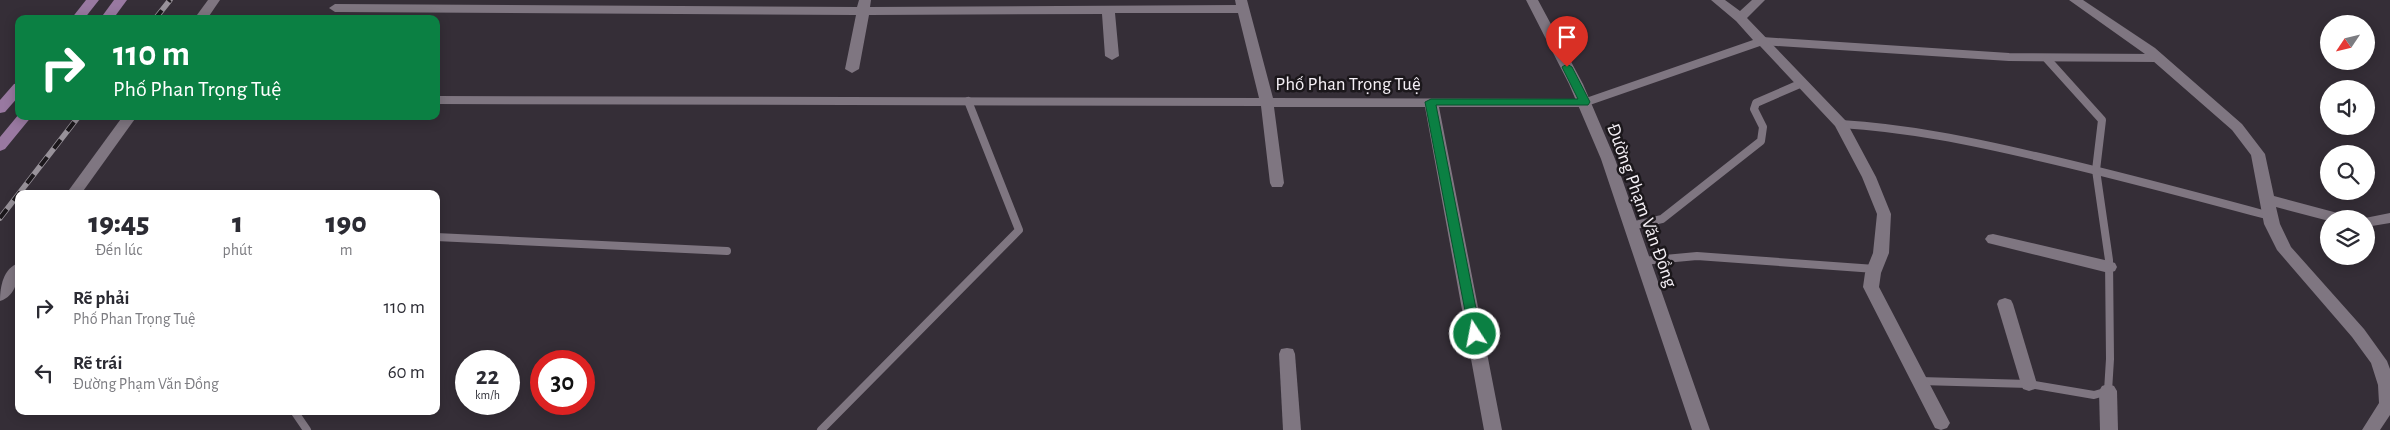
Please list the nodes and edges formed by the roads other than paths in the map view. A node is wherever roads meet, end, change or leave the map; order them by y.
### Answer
1 (93, 0) edge
2 (121, 0) edge
3 (214, 0) edge
4 (1532, 0) edge
5 (1717, 0) edge
6 (1759, 0) edge
7 (2075, 0) edge
8 (338, 4) edge
9 (1242, 4) edge
10 (864, 6) edge
11 (1108, 10) junction
12 (80, 15) edge
13 (109, 15) edge
14 (203, 15) edge
15 (328, 15) edge
16 (1740, 18) junction
17 (1762, 41) junction
18 (1112, 56) dead end
19 (2047, 58) junction
20 (2158, 58) junction
21 (852, 69) dead end
22 (1802, 83) junction
23 (15, 92) edge
24 (440, 100) edge
25 (968, 101) junction
26 (1267, 102) junction
27 (1431, 102) junction
28 (1584, 102) junction
29 (0, 109) edge
30 (22, 120) edge
31 (127, 120) edge
32 (1841, 124) junction
33 (0, 146) edge
34 (2096, 170) junction
35 (1277, 183) dead end
36 (76, 190) edge
37 (2267, 199) junction
38 (2320, 214) edge
39 (2270, 216) junction
40 (2390, 218) edge
41 (2375, 220) edge
42 (1631, 226) junction
43 (440, 237) edge
44 (1993, 239) dead end
45 (727, 251) dead end
46 (1643, 261) junction
47 (2109, 267) junction
48 (1875, 269) junction
49 (15, 274) edge
50 (0, 295) edge
51 (2005, 304) dead end
52 (1287, 354) dead end
53 (2384, 363) edge
54 (1920, 381) junction
55 (2029, 384) junction
56 (2108, 391) junction
57 (297, 415) edge
58 (1941, 423) dead end
59 (307, 430) edge
60 (821, 430) edge
61 (1292, 430) edge
62 (1493, 430) edge
63 (1701, 430) edge
64 (2108, 430) edge
65 (2371, 430) edge

1 - 12 main road
2 - 13 main road
3 - 14 street
4 - 28 street, Đường Phạm Văn Đồng
5 - 16 street
6 - 16 street
7 - 20 street
8 - 10 street
8 - 15 street
9 - 11 street
9 - 26 street
10 - 11 street
10 - 21 street
11 - 18 street
16 - 17 street
17 - 19 lane
17 - 22 street
17 - 28 street, Phố Phan Trọng Tuệ
19 - 20 lane
19 - 34 lane
20 - 37 street
22 - 32 street
22 - 42 lane
23 - 29 main road
24 - 25 street, Phố Phan Trọng Tuệ
25 - 26 street, Phố Phan Trọng Tuệ
25 - 60 lane
26 - 27 street, Phố Phan Trọng Tuệ
26 - 35 street
27 - 28 street, Phố Phan Trọng Tuệ
27 - 62 street
28 - 42 street, Đường Phạm Văn Đồng
30 - 33 main road
31 - 36 street
32 - 34 lane
32 - 48 street
34 - 39 lane
34 - 47 lane
37 - 38 street
37 - 39 street
39 - 53 street
40 - 41 street
42 - 46 street, Đường Phạm Văn Đồng
43 - 45 lane
44 - 47 street
46 - 48 lane
46 - 63 street, Đường Phạm Văn Đồng
47 - 56 lane
48 - 54 street
49 - 50 street
51 - 55 street
52 - 61 street
53 - 65 street
54 - 55 lane
54 - 58 street
55 - 56 lane
56 - 64 street
57 - 59 lane

